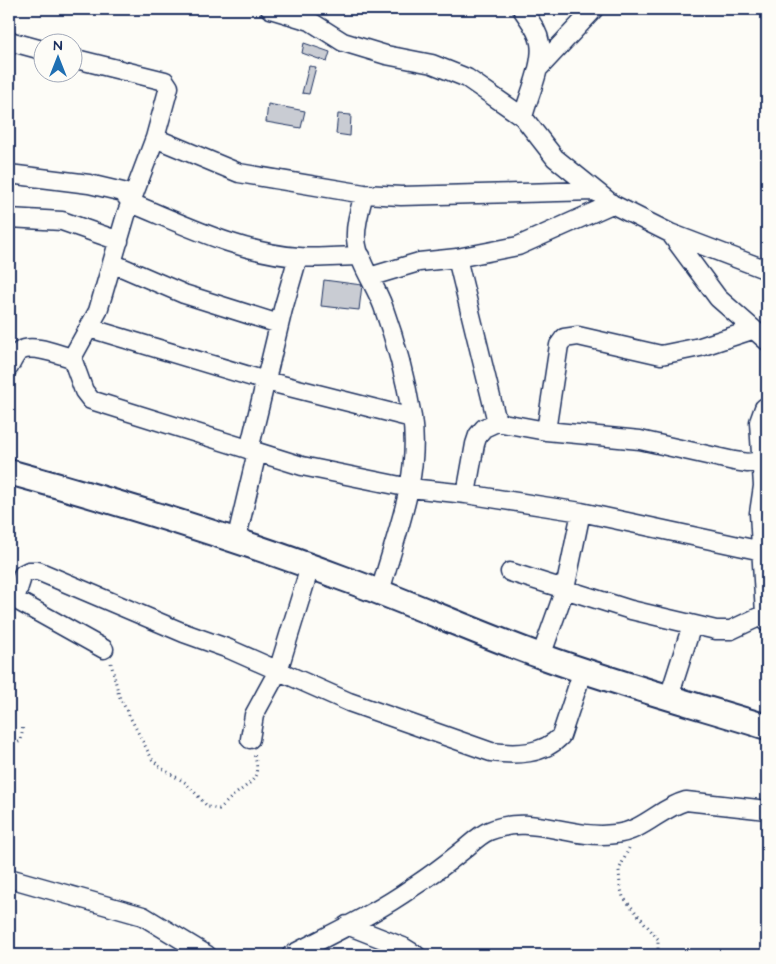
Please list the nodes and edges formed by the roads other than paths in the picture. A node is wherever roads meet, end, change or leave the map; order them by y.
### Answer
1 (270, 9) edge
2 (522, 9) edge
3 (594, 9) edge
4 (9, 41) edge
5 (32, 47) edge
6 (82, 60) edge
7 (538, 69) junction
8 (523, 117) junction
9 (155, 138) junction
10 (9, 174) edge
11 (595, 191) junction
12 (364, 194) junction
13 (131, 203) junction
14 (612, 204) junction
15 (9, 218) edge
16 (670, 233) junction
17 (119, 241) junction
18 (361, 256) junction
19 (767, 256) edge
20 (298, 257) junction
21 (456, 258) junction
22 (750, 262) junction
23 (112, 263) junction
24 (767, 270) edge
25 (369, 276) junction
26 (279, 324) junction
27 (89, 328) junction
28 (752, 330) junction
29 (767, 341) edge
30 (72, 358) junction
31 (9, 367) edge
32 (266, 382) junction
33 (767, 406) edge
34 (412, 418) junction
35 (496, 422) junction
36 (546, 431) junction
37 (253, 451) junction
38 (765, 460) edge
39 (9, 472) edge
40 (410, 488) junction
41 (466, 494) junction
42 (581, 512) junction
43 (236, 541) junction
44 (762, 551) junction
45 (310, 567) junction
46 (510, 572) dead end
47 (564, 589) junction
48 (380, 592) junction
49 (12, 598) edge
50 (766, 619) edge
51 (692, 625) junction
52 (104, 650) road end
53 (541, 656) junction
54 (583, 670) junction
55 (278, 671) junction
56 (669, 697) junction
57 (767, 727) edge
58 (250, 739) road end
59 (767, 810) edge
60 (9, 878) edge
61 (348, 925) junction
62 (207, 955) edge
63 (290, 955) edge
64 (416, 955) edge

1 - 8 street
2 - 7 street
3 - 7 street
4 - 5 street
6 - 9 street
7 - 8 street
8 - 11 street
9 - 12 street
9 - 13 street
10 - 13 street
11 - 12 street
11 - 14 street
12 - 18 street
13 - 17 street
13 - 20 street
14 - 16 street
14 - 21 street
15 - 17 street
16 - 22 street
16 - 28 street
17 - 23 street
18 - 20 street
18 - 25 street
19 - 22 street
20 - 26 street
21 - 25 street
21 - 35 street
22 - 24 street
23 - 26 street
23 - 27 street
25 - 34 street
26 - 32 street
27 - 30 street
27 - 32 street
28 - 29 street
28 - 36 street
30 - 31 street
30 - 37 street
32 - 34 street
32 - 37 street
33 - 38 street
34 - 40 street
35 - 36 street
35 - 41 street
36 - 38 street
37 - 40 street
37 - 43 street
38 - 44 street
39 - 43 street
40 - 41 street
40 - 48 street
41 - 42 street
42 - 44 street
42 - 47 street
43 - 45 street
44 - 50 street
45 - 48 street
45 - 55 street
46 - 47 street
47 - 51 street
47 - 53 street
48 - 53 street
49 - 52 street
49 - 55 street
50 - 51 street
51 - 56 street
53 - 54 street
54 - 55 street
54 - 56 street
55 - 58 street
56 - 57 street
59 - 61 street
60 - 62 street
61 - 63 street
61 - 64 street

